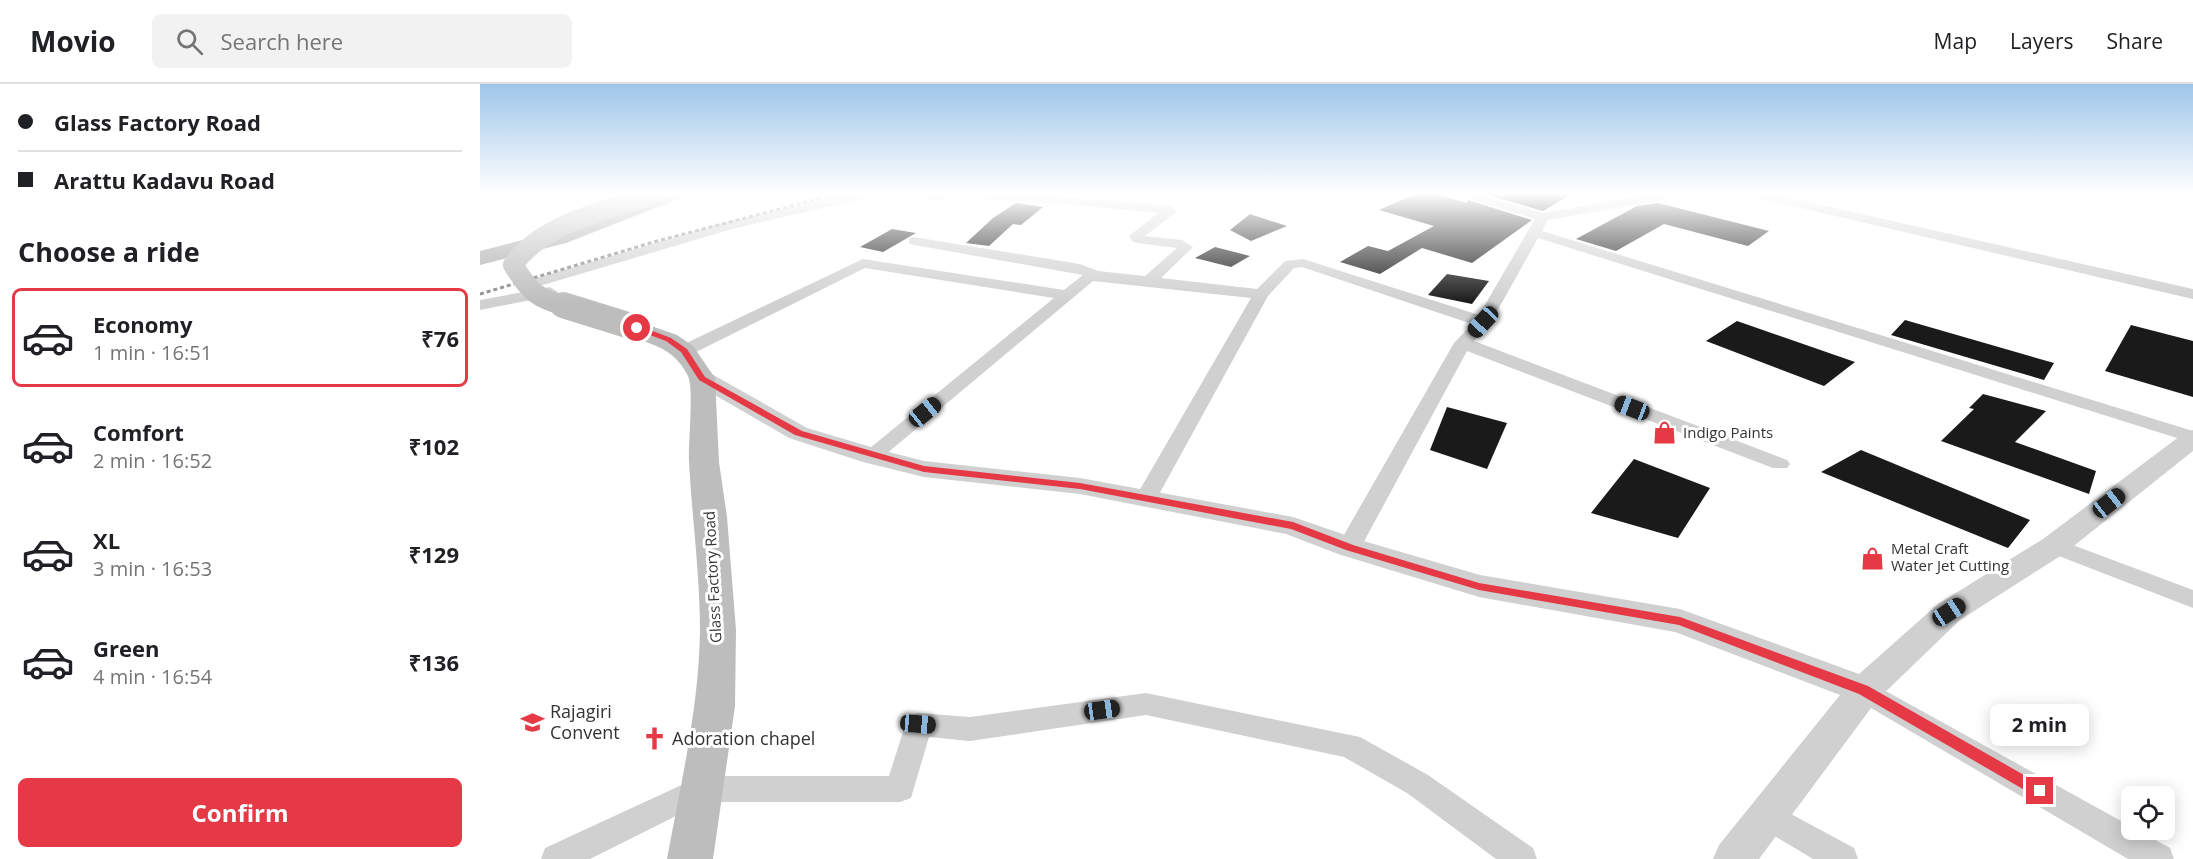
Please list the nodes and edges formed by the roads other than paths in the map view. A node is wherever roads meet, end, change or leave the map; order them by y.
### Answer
1 (551, 230) edge
2 (563, 230) edge
3 (579, 230) edge
4 (712, 230) edge
5 (1144, 230) edge
6 (1915, 230) edge
7 (1532, 232) joint
8 (914, 241) dead end
9 (483, 257) edge
10 (1095, 275) junction
11 (538, 282) dead end
12 (1148, 282) junction
13 (1261, 294) junction
14 (2193, 294) edge
15 (1067, 295) junction
16 (480, 305) edge
17 (1483, 322) junction
18 (642, 330) junction
19 (1463, 343) junction
20 (684, 351) junction
21 (702, 378) junction
22 (2193, 437) edge
23 (872, 456) junction
24 (1780, 464) dead end
25 (1146, 498) junction
26 (2054, 546) junction
27 (1349, 547) junction
28 (2193, 599) edge
29 (1864, 690) junction
30 (701, 789) junction
31 (1767, 815) junction
32 (557, 859) edge
33 (690, 859) edge
34 (1521, 859) edge
35 (1734, 859) edge
36 (1842, 859) edge
37 (2158, 859) edge

1 - 9 main road
2 - 18 main road, bridge
3 - 9 main road
4 - 11 street
5 - 12 street
6 - 14 street
7 - 17 street
7 - 22 street
8 - 10 street
10 - 12 street
10 - 15 street
12 - 13 street
13 - 17 street
13 - 25 street
15 - 20 street
15 - 23 street
16 - 18 street
17 - 19 street
18 - 20 main road
19 - 24 street
19 - 27 street
20 - 21 main road
21 - 23 street
21 - 30 main road, Glass Factory Road
22 - 26 street
23 - 25 street
25 - 27 street
26 - 28 street
26 - 29 street
27 - 29 street
29 - 31 street
29 - 37 street
30 - 32 street
30 - 33 main road, Glass Factory Road
30 - 34 street
31 - 35 street
31 - 36 street

